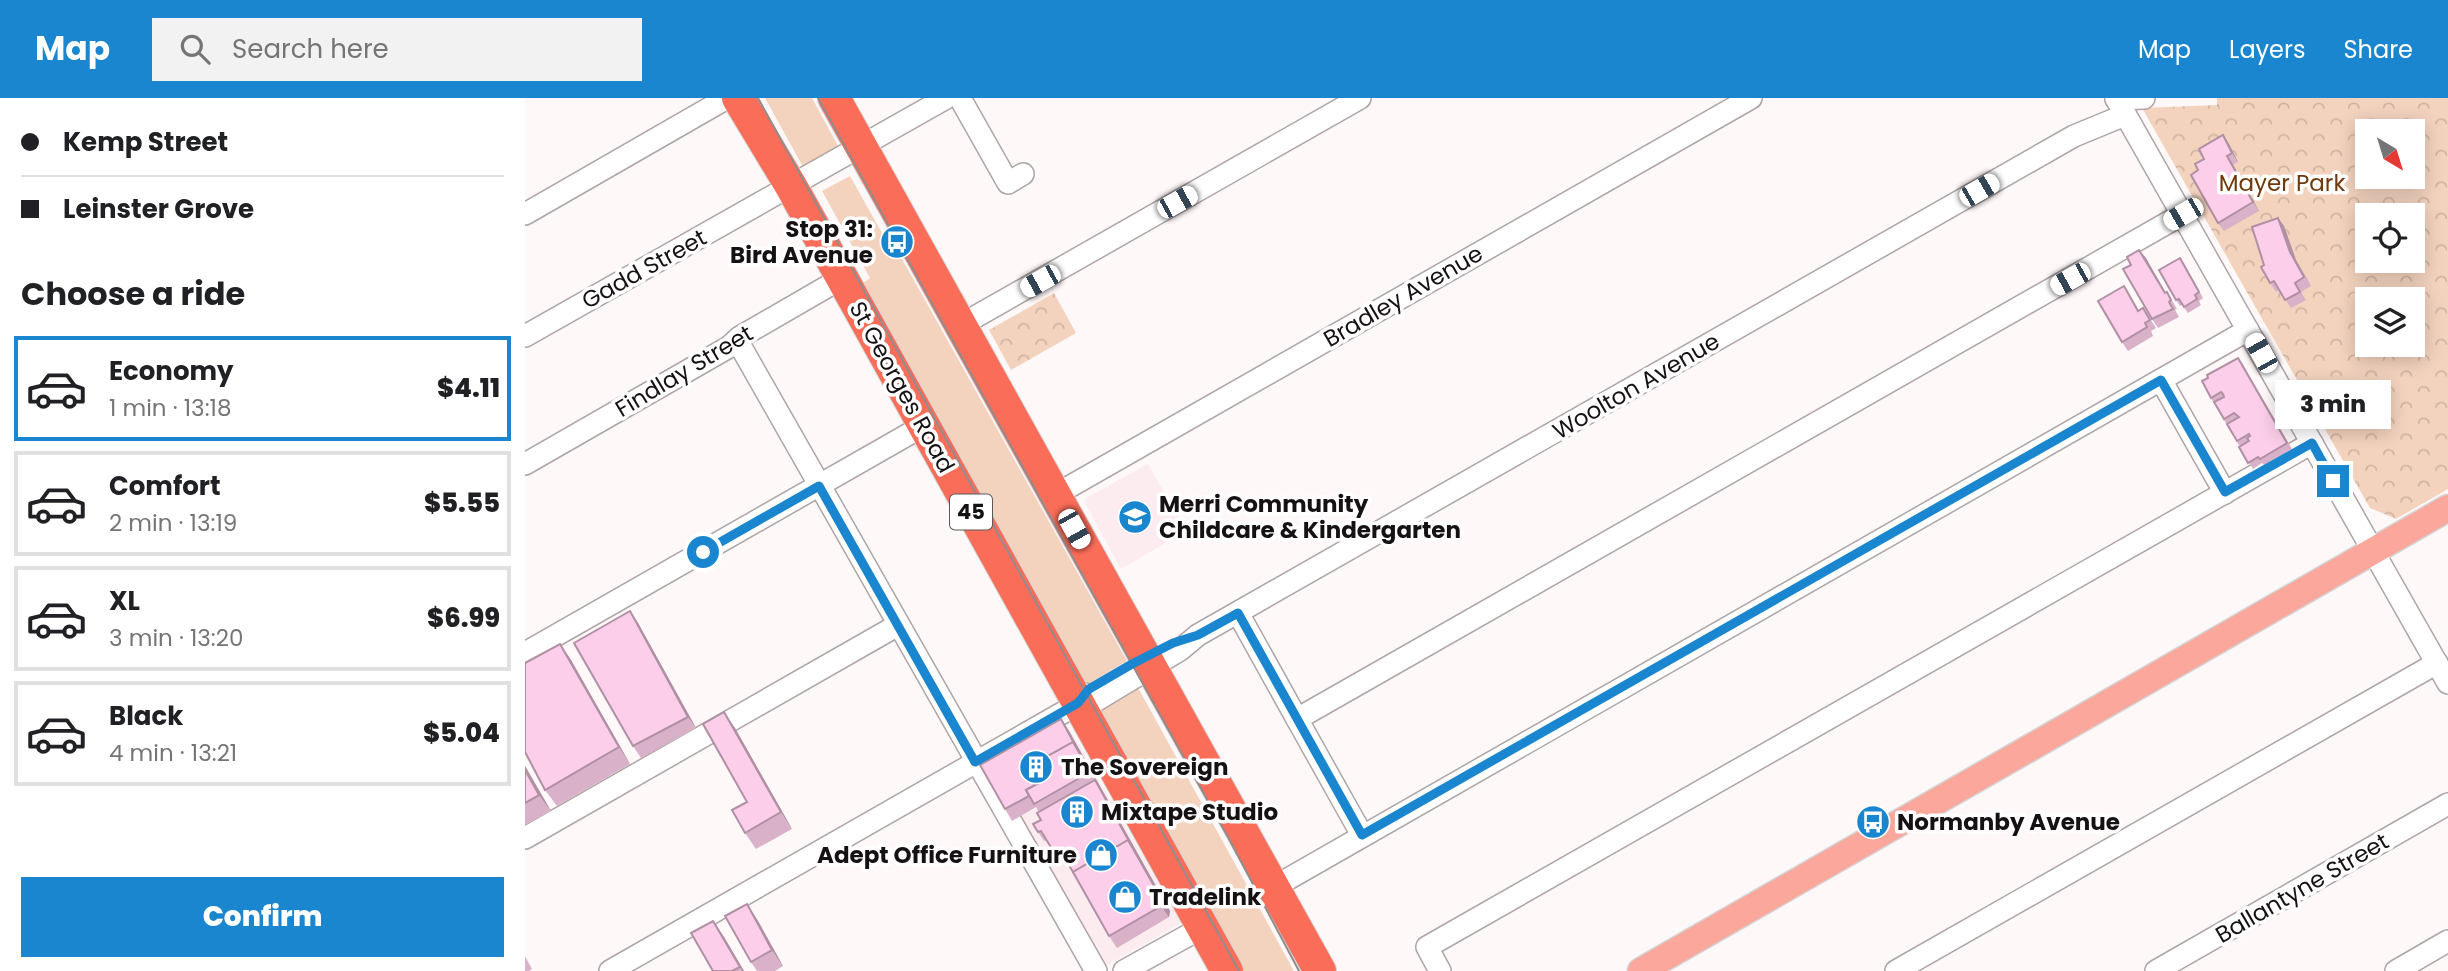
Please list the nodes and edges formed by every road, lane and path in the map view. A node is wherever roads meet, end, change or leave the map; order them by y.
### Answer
1 (727, 98) edge
2 (738, 98) edge
3 (834, 98) edge
4 (946, 98) edge
5 (960, 98) edge
6 (1360, 98) edge
7 (1751, 98) edge
8 (2144, 98) edge
9 (2119, 103) edge
10 (861, 146) junction
11 (1023, 174) dead end
12 (791, 186) junction
13 (525, 214) edge
14 (2183, 214) junction
15 (842, 278) junction
16 (961, 325) junction
17 (2248, 330) junction
18 (525, 336) edge
19 (737, 340) junction
20 (2161, 380) junction
21 (923, 426) junction
22 (2312, 443) junction
23 (525, 464) edge
24 (819, 486) junction
25 (2225, 492) junction
26 (1055, 495) junction
27 (2448, 508) edge
28 (2373, 550) junction
29 (1238, 613) junction
30 (898, 625) junction
31 (525, 653) edge
32 (1148, 662) junction
33 (2437, 663) junction
34 (2448, 683) edge
35 (1078, 703) junction
36 (1297, 719) junction
37 (975, 762) junction
38 (2448, 804) edge
39 (1362, 835) junction
40 (525, 838) edge
41 (1274, 887) junction
42 (1203, 927) junction
43 (2448, 942) edge
44 (610, 971) edge
45 (1096, 971) edge
46 (1124, 971) edge
47 (1227, 971) edge
48 (1320, 971) edge
49 (1440, 971) edge
50 (1641, 971) edge
51 (1896, 971) edge
52 (2156, 971) edge
53 (2396, 971) edge

1 - 13 street
2 - 12 highway, St Georges Road / 45
3 - 10 highway
4 - 10 street, Gadd Street
5 - 11 street
6 - 16 street
7 - 26 street, Bradley Avenue
8 - 9 street
9 - 14 street
9 - 29 street, Woolton Avenue
10 - 12 street, Gadd Street
10 - 16 highway
12 - 15 highway, St Georges Road / 45
12 - 18 street, Gadd Street
14 - 17 street
14 - 36 street
15 - 19 street, Findlay Street
15 - 21 highway, St Georges Road / 45
16 - 26 highway
17 - 20 street
17 - 22 street
19 - 23 street, Findlay Street
19 - 24 street
20 - 25 street
20 - 39 street
21 - 24 street
21 - 35 highway, St Georges Road / 45
22 - 25 street
22 - 28 street
24 - 30 street
24 - 31 street
25 - 49 street
26 - 32 highway
27 - 28 main road
28 - 33 street
28 - 50 main road
29 - 32 street, Woolton Avenue
29 - 36 street
30 - 37 street
30 - 40 street
32 - 35 street, Woolton Avenue
32 - 41 highway
33 - 34 street
33 - 51 street
35 - 37 street, Woolton Avenue
35 - 42 highway, St Georges Road / 45
36 - 39 street
37 - 44 street, Woolton Avenue
37 - 45 street
38 - 52 street, Ballantyne Street
39 - 41 street
41 - 48 highway
42 - 46 street
42 - 47 highway, St Georges Road / 45
43 - 53 street

